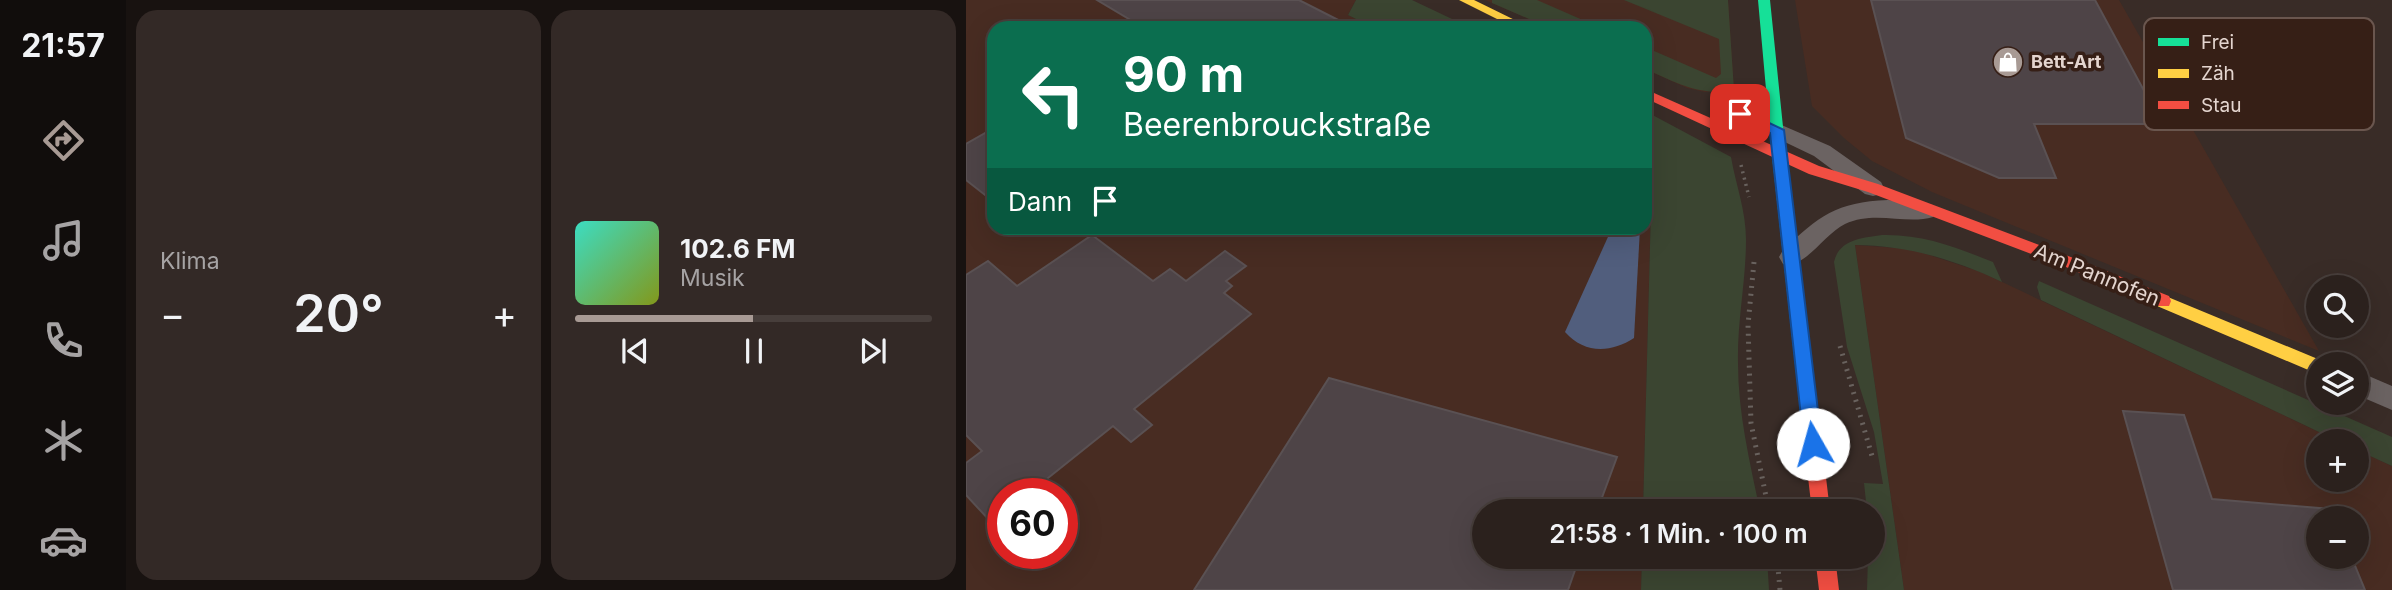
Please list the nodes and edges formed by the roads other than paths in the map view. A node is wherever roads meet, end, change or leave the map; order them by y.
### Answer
1 (1465, 0) edge
2 (1764, 0) edge
3 (1510, 21) edge
4 (1652, 80) edge
5 (1672, 87) dead end
6 (1652, 96) edge
7 (1771, 128) junction
8 (1779, 156) junction
9 (1873, 187) junction
10 (1937, 212) junction
11 (1791, 257) junction
12 (2306, 362) edge
13 (2369, 388) edge
14 (2392, 398) edge
15 (1820, 499) edge
16 (1827, 569) edge
17 (1829, 590) edge

1 - 3 main road
2 - 7 main road
4 - 5 main road
6 - 8 main road, Am Pannofen
7 - 8 main road
7 - 9 street
8 - 9 main road, Am Pannofen
8 - 11 main road
9 - 10 main road, Am Pannofen
10 - 11 street
10 - 12 main road, Am Pannofen
11 - 15 main road
13 - 14 street
16 - 17 main road

